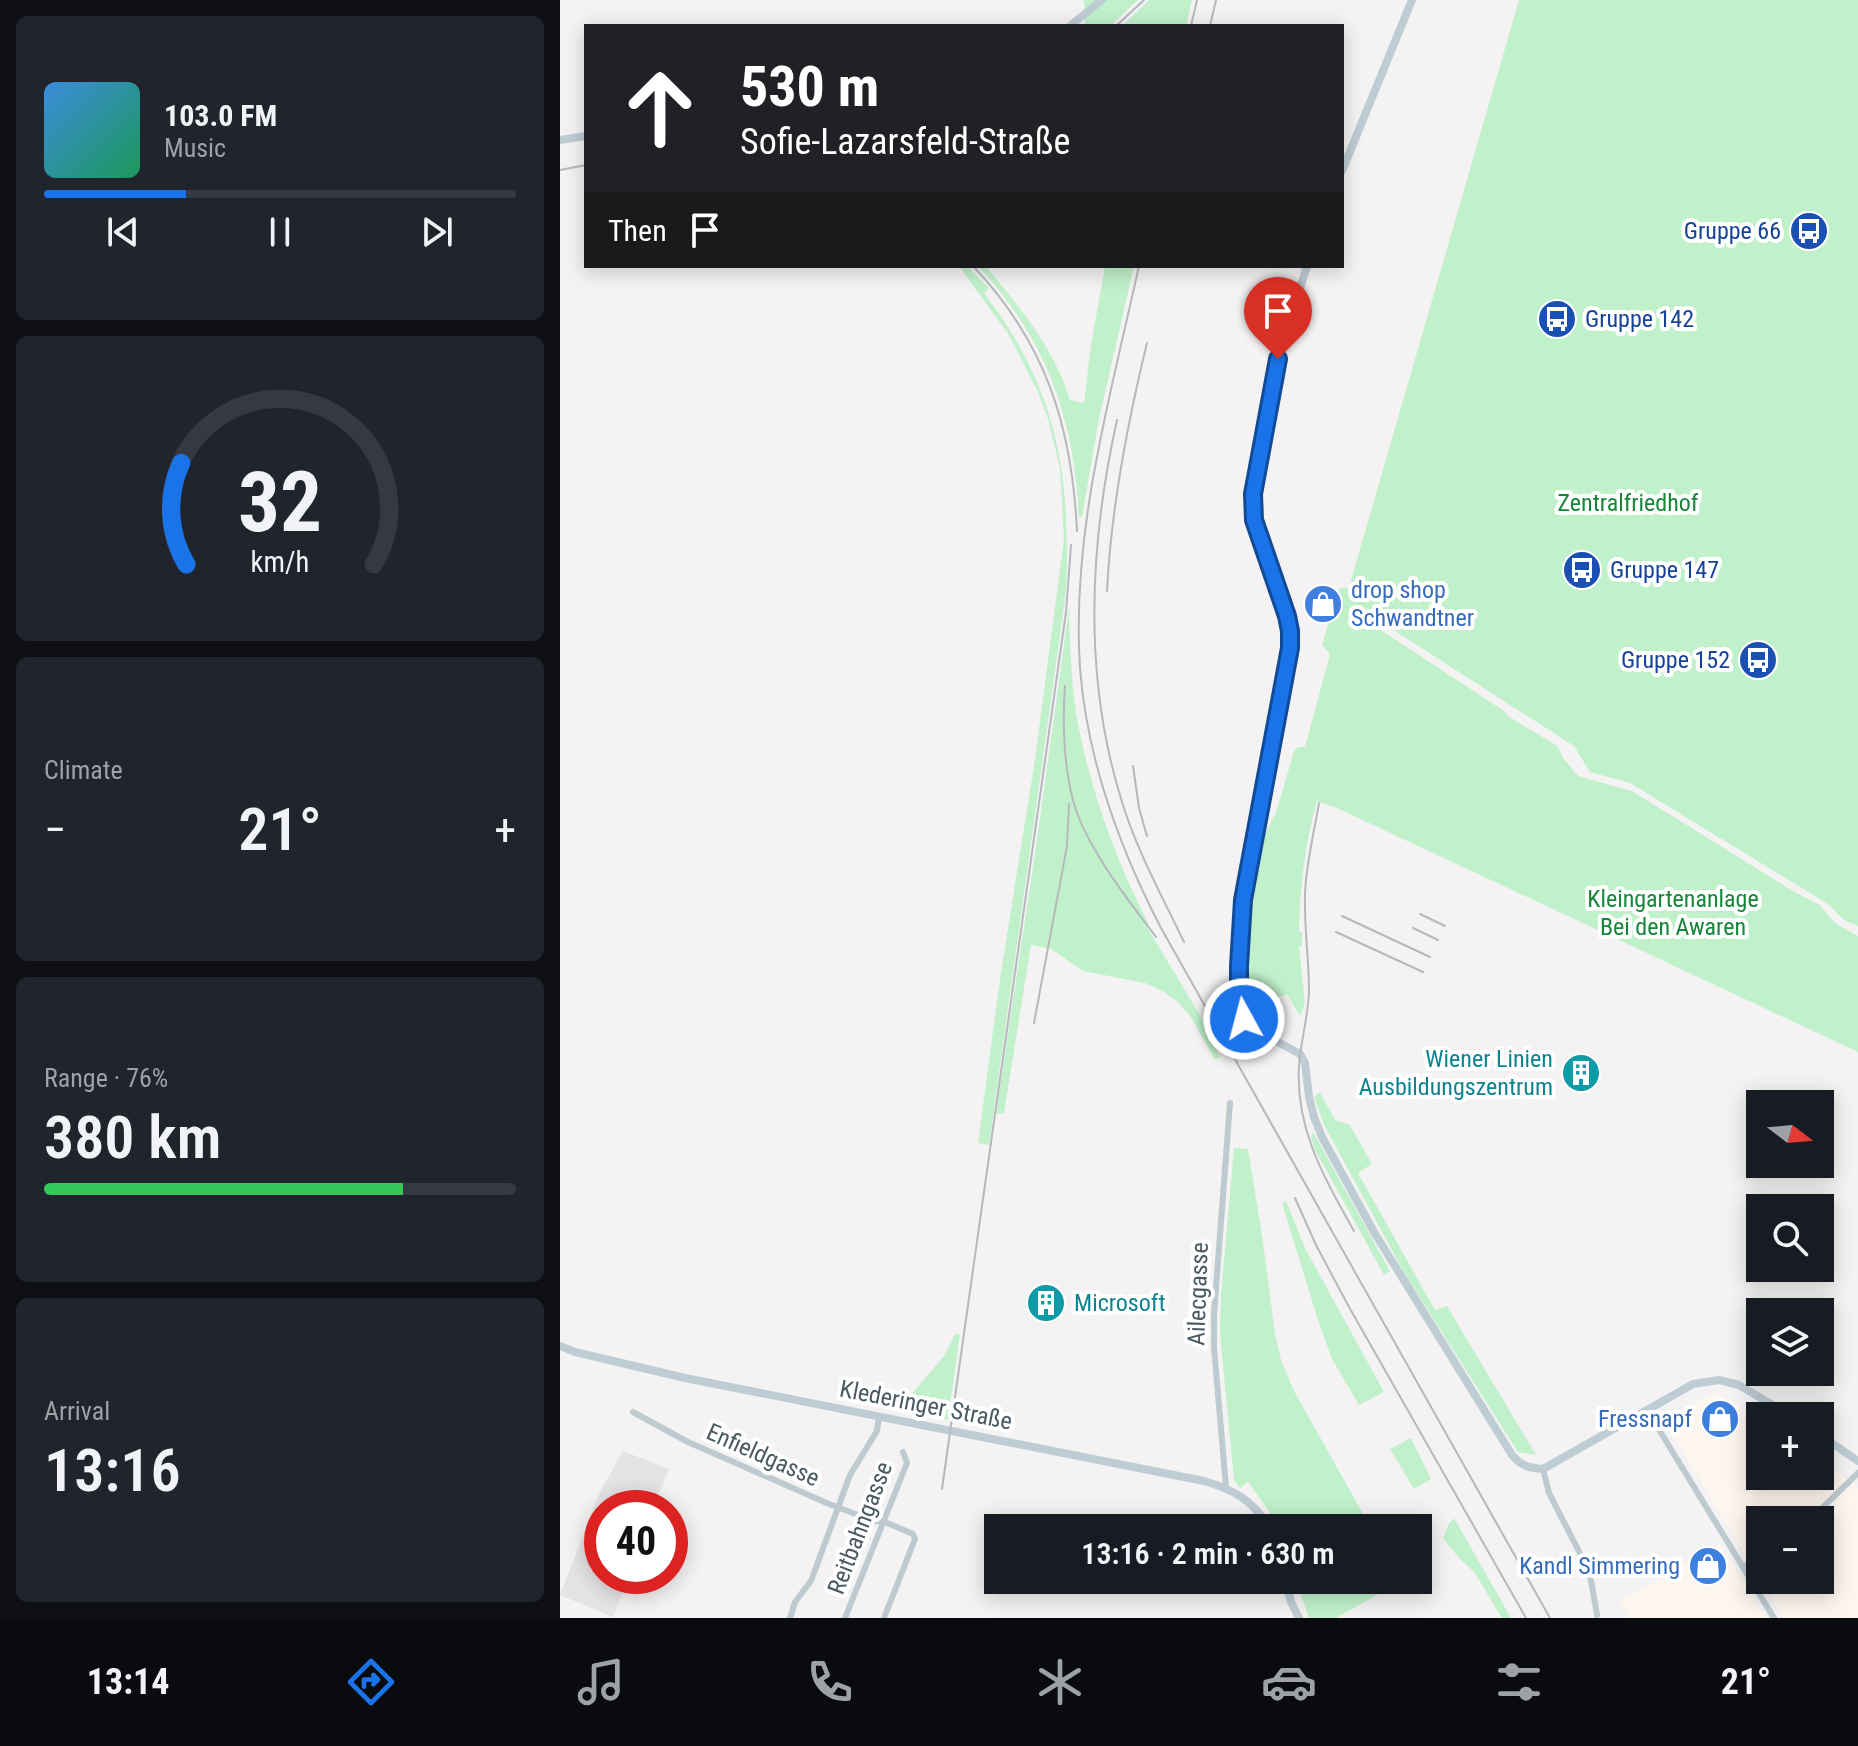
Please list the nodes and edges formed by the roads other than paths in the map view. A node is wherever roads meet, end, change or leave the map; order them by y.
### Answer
1 (1102, 0) edge
2 (1412, 0) edge
3 (1072, 24) edge
4 (584, 136) edge
5 (560, 140) edge
6 (1344, 166) edge
7 (1306, 268) edge
8 (1230, 1103) dead end
9 (560, 1346) edge
10 (1768, 1402) edge
11 (1647, 1410) junction
12 (633, 1412) dead end
13 (879, 1416) junction
14 (1834, 1445) edge
15 (903, 1452) dead end
16 (1858, 1461) edge
17 (1543, 1469) junction
18 (1858, 1473) edge
19 (1226, 1487) junction
20 (837, 1506) junction
21 (1824, 1506) edge
22 (1260, 1514) edge
23 (882, 1522) junction
24 (1746, 1565) edge
25 (1743, 1567) junction
26 (1289, 1594) edge
27 (1597, 1615) dead end
28 (790, 1618) edge
29 (845, 1618) edge
30 (884, 1618) edge
31 (1299, 1618) edge
32 (1774, 1618) edge

1 - 3 street
2 - 6 street
4 - 5 street
7 - 17 street
8 - 19 street, Ailecgasse
9 - 13 street, Klederinger Straße
10 - 11 street
11 - 17 street
11 - 25 street
12 - 20 street, Enfieldgasse
13 - 19 street, Klederinger Straße
13 - 20 street
14 - 16 street
15 - 23 street, Reitbahngasse
17 - 27 street
18 - 21 street
19 - 22 street, Klederinger Straße
20 - 23 street, Enfieldgasse
20 - 28 street
23 - 29 street, Reitbahngasse
23 - 30 street, Enfieldgasse
24 - 25 street
25 - 32 street
26 - 31 street

